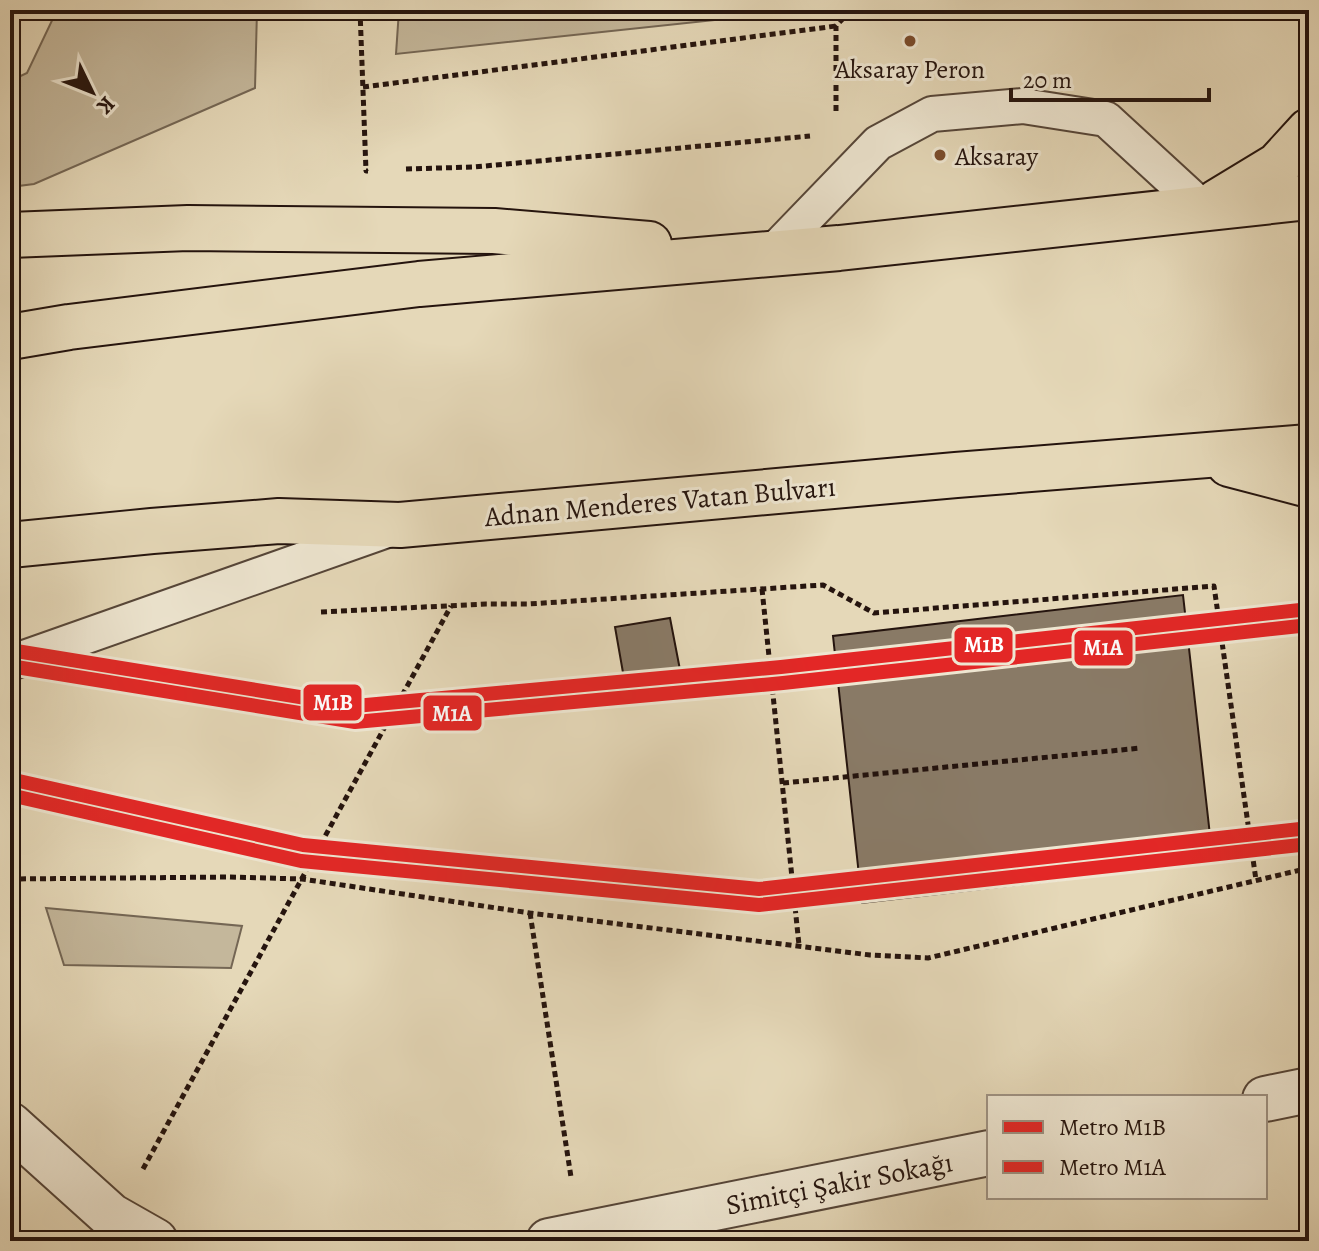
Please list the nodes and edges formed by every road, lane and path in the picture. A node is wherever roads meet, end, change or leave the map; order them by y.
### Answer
1 (360, 10) edge
2 (851, 10) edge
3 (836, 26) junction
4 (363, 87) junction
5 (1309, 131) edge
6 (835, 134) junction
7 (862, 159) junction
8 (402, 169) dead end
9 (378, 170) dead end
10 (1309, 197) edge
11 (1205, 210) junction
12 (10, 235) edge
13 (771, 254) junction
14 (10, 337) edge
15 (1309, 447) edge
16 (1196, 455) junction
17 (1309, 485) edge
18 (400, 525) junction
19 (10, 545) edge
20 (762, 589) junction
21 (451, 606) junction
22 (318, 612) dead end
23 (10, 663) edge
24 (1141, 748) dead end
25 (783, 783) junction
26 (1309, 868) edge
27 (10, 879) edge
28 (302, 879) junction
29 (1256, 880) junction
30 (530, 913) junction
31 (799, 945) junction
32 (1309, 1090) edge
33 (1267, 1099) edge
34 (10, 1125) edge
35 (987, 1153) edge
36 (111, 1216) junction
37 (564, 1238) edge
38 (155, 1241) edge

1 - 4 path
2 - 3 path
3 - 4 path
3 - 6 path
4 - 9 path
5 - 11 main road
6 - 7 path
6 - 8 path
7 - 11 lane
7 - 13 lane
10 - 11 main road
11 - 13 main road
12 - 13 main road
13 - 14 main road
15 - 16 main road, Adnan Menderes Vatan Bulvarı
16 - 17 main road
16 - 18 main road, Adnan Menderes Vatan Bulvarı
18 - 19 main road, Adnan Menderes Vatan Bulvarı
18 - 23 lane
20 - 21 path
20 - 25 path
20 - 29 path
21 - 22 path
21 - 28 path
24 - 25 path
25 - 31 path
26 - 29 path
27 - 28 path
28 - 30 path
28 - 36 path
29 - 31 path
30 - 31 path
30 - 37 path
32 - 33 street
34 - 36 street
35 - 37 street, Simitçi Şakir Sokağı
36 - 38 street

